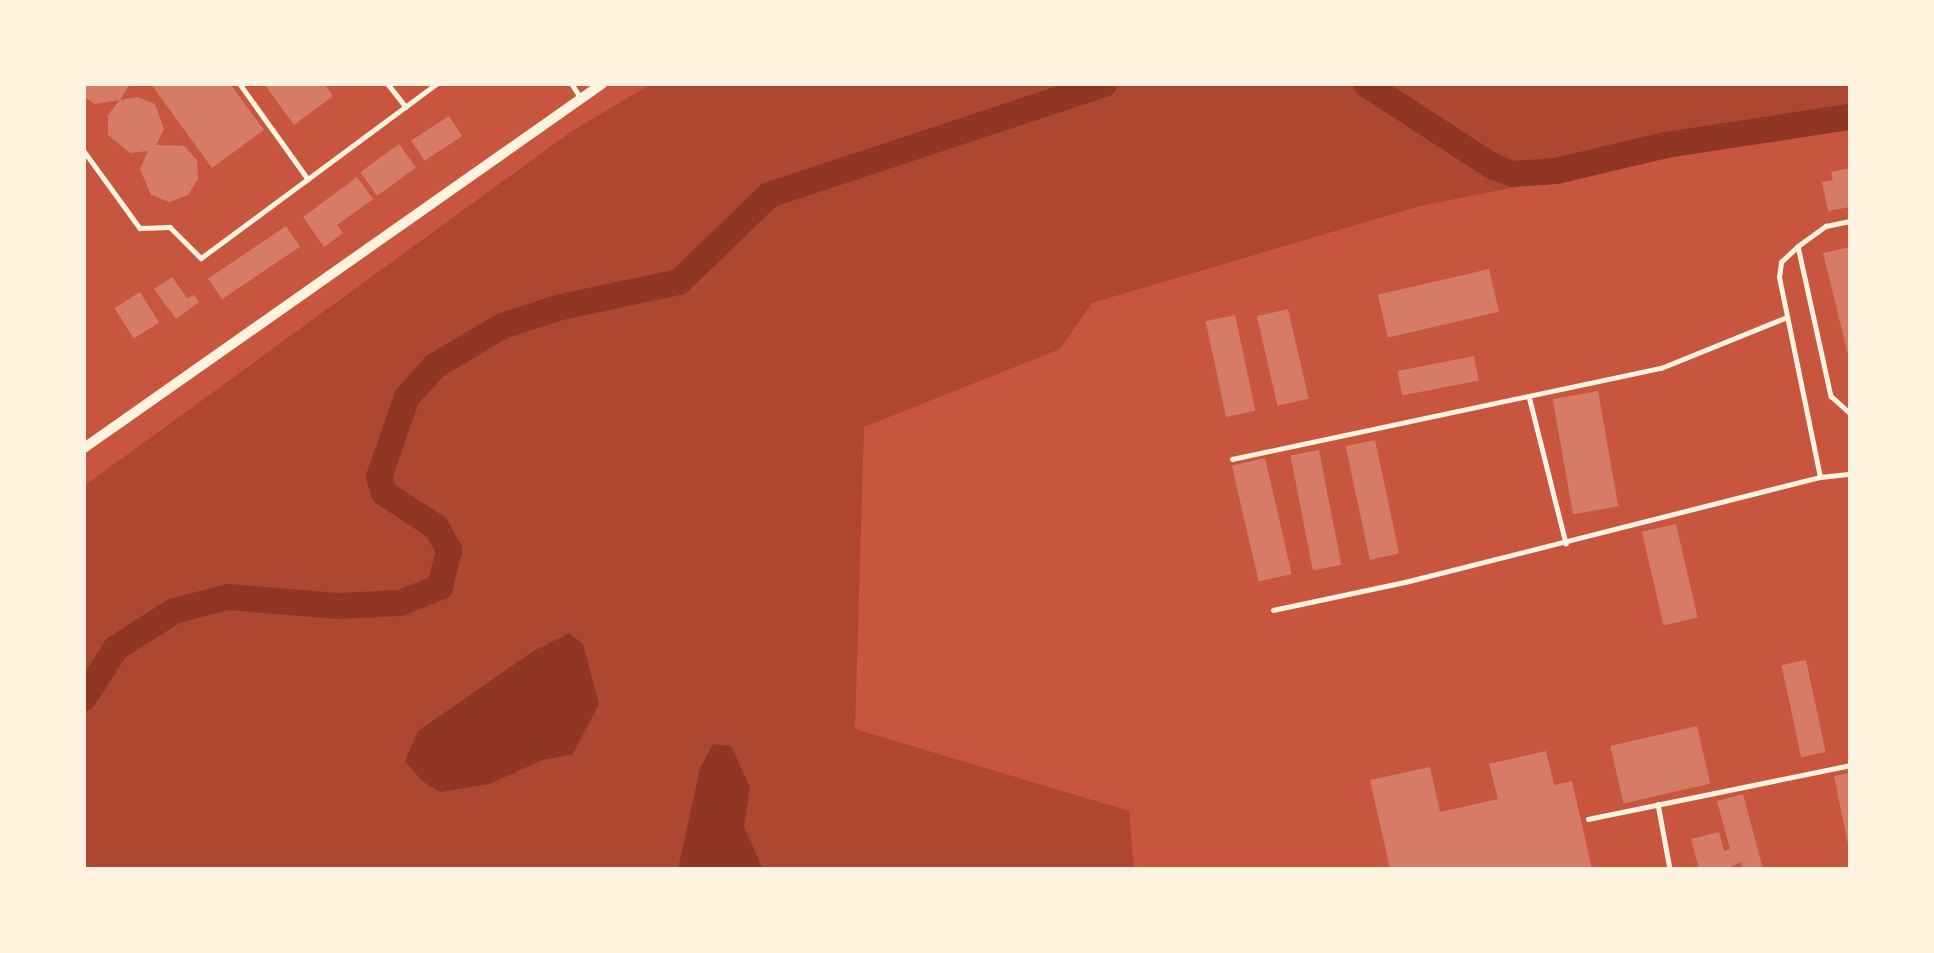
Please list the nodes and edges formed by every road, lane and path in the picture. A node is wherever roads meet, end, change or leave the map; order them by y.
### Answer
1 (240, 84) edge
2 (388, 84) edge
3 (436, 84) edge
4 (572, 84) edge
5 (602, 84) edge
6 (580, 97) junction
7 (406, 107) junction
8 (84, 150) edge
9 (308, 179) junction
10 (1850, 221) edge
11 (1798, 246) junction
12 (1787, 317) junction
13 (1529, 396) junction
14 (1850, 413) edge
15 (84, 448) edge
16 (1232, 459) dead end
17 (1850, 474) edge
18 (1821, 477) junction
19 (1566, 543) junction
20 (1273, 610) dead end
21 (1850, 765) edge
22 (1658, 804) junction
23 (1588, 819) dead end
24 (1670, 869) edge

1 - 9 lane
2 - 7 lane
3 - 7 lane
4 - 6 lane
5 - 6 street
6 - 15 street
7 - 9 lane
8 - 9 lane
10 - 11 lane
11 - 12 lane
11 - 14 lane
12 - 13 lane
12 - 18 lane
13 - 16 lane
13 - 19 lane
17 - 18 lane
18 - 19 lane
19 - 20 lane
21 - 22 lane
22 - 23 lane
22 - 24 lane

